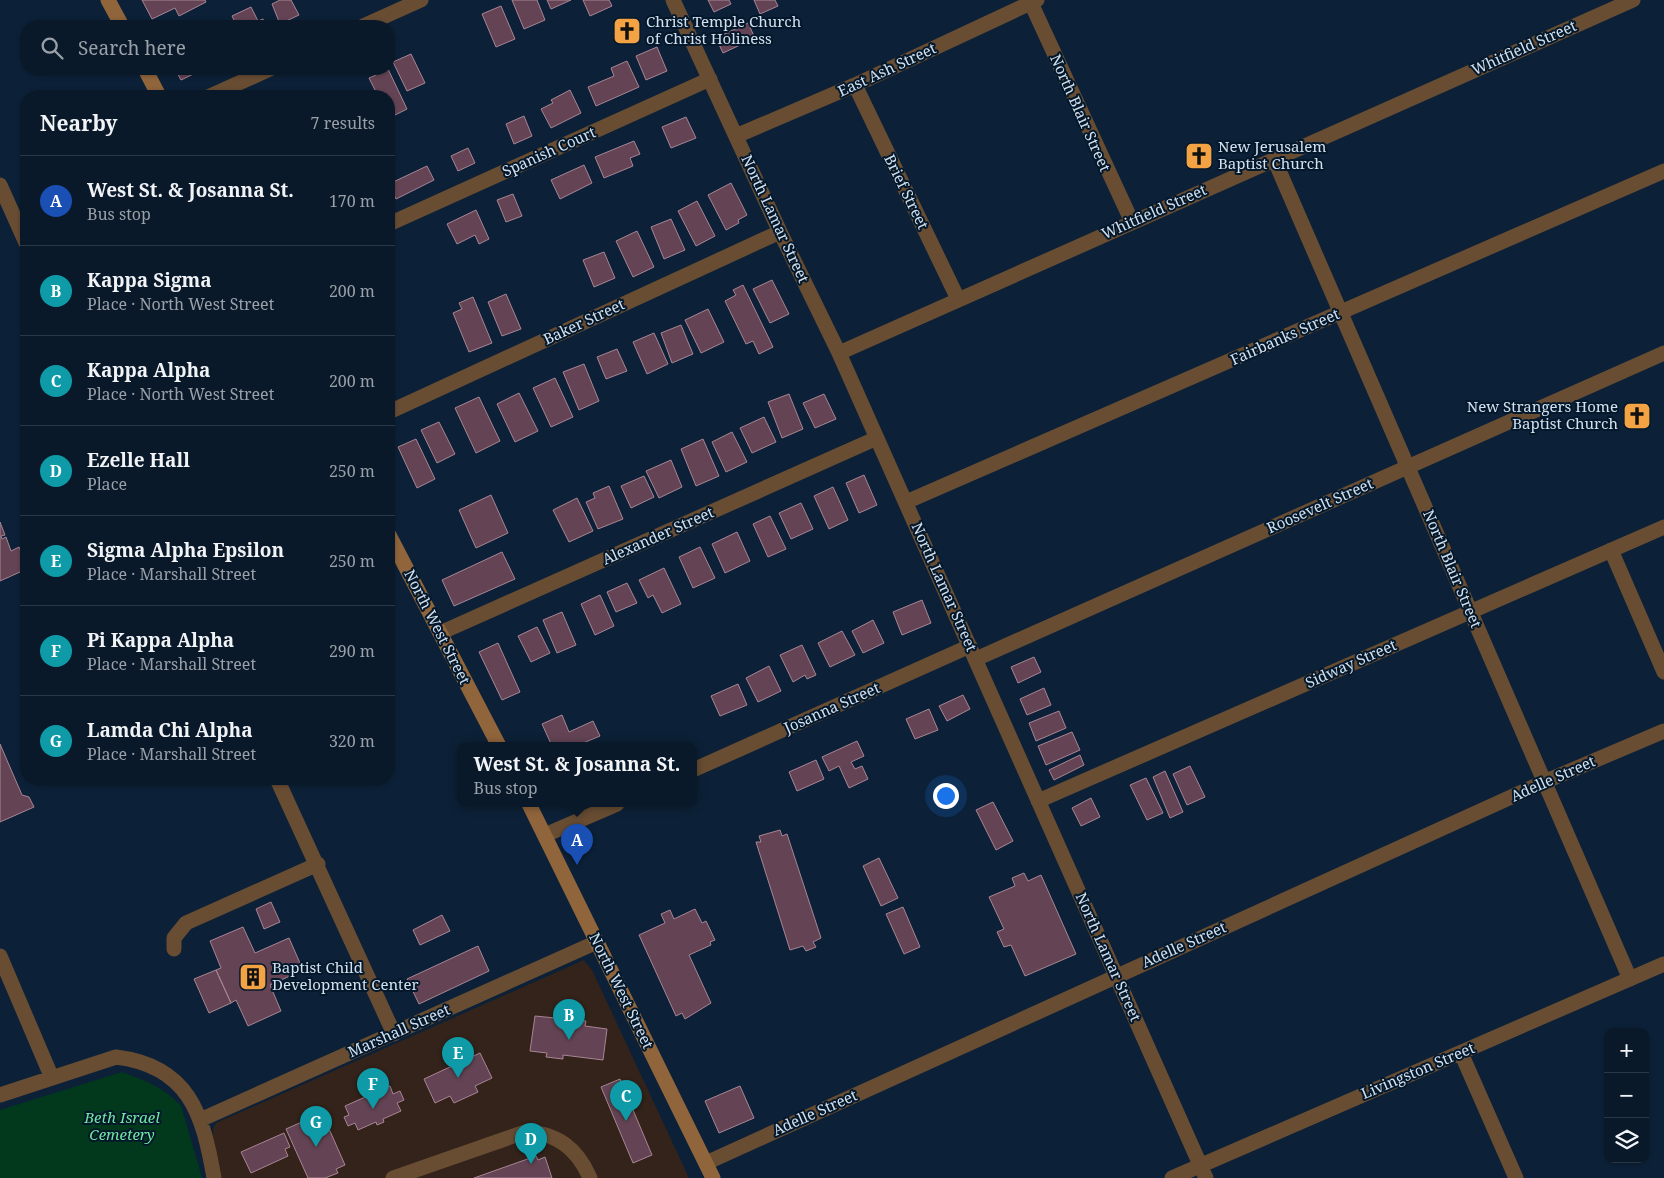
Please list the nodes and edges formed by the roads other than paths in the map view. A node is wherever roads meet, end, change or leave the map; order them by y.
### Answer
1 (108, 0) edge
2 (421, 0) edge
3 (673, 0) edge
4 (1633, 0) edge
5 (1034, 2) edge
6 (395, 5) edge
7 (119, 20) edge
8 (372, 20) edge
9 (148, 75) edge
10 (257, 75) edge
11 (710, 79) junction
12 (855, 85) junction
13 (156, 90) edge
14 (223, 90) edge
15 (736, 136) junction
16 (1274, 159) junction
17 (1664, 171) edge
18 (0, 185) edge
19 (395, 221) edge
20 (1132, 222) junction
21 (20, 230) edge
22 (780, 232) junction
23 (958, 299) junction
24 (1340, 312) junction
25 (839, 353) junction
26 (1664, 353) edge
27 (395, 409) edge
28 (877, 438) junction
29 (1408, 467) junction
30 (906, 502) junction
31 (1664, 527) edge
32 (395, 547) edge
33 (1611, 550) junction
34 (1471, 612) junction
35 (440, 633) junction
36 (973, 653) junction
37 (1664, 672) edge
38 (1664, 731) edge
39 (497, 742) edge
40 (697, 768) edge
41 (1544, 782) junction
42 (280, 785) edge
43 (1038, 801) junction
44 (531, 807) edge
45 (610, 807) edge
46 (545, 835) junction
47 (318, 864) junction
48 (597, 942) junction
49 (174, 949) dead end
50 (0, 956) edge
51 (1664, 964) edge
52 (1116, 976) junction
53 (1630, 979) junction
54 (394, 1034) junction
55 (1461, 1053) junction
56 (52, 1078) junction
57 (0, 1094) edge
58 (200, 1120) junction
59 (706, 1163) junction
60 (1204, 1172) edge
61 (214, 1178) edge
62 (393, 1178) edge
63 (590, 1178) edge
64 (713, 1178) edge
65 (1172, 1178) edge
66 (1516, 1178) edge

1 - 7 street
2 - 6 street
3 - 11 street, North Lamar Street
4 - 16 street, Whitfield Street
5 - 12 street, East Ash Street
5 - 20 street, North Blair Street
6 - 8 street
9 - 13 street
10 - 14 street
11 - 15 street, North Lamar Street
11 - 19 street, Spanish Court
12 - 15 street, East Ash Street
12 - 23 street, Brief Street
15 - 22 street, North Lamar Street
16 - 20 street, Whitfield Street
16 - 24 street, North Blair Street
17 - 24 street, Fairbanks Street
18 - 21 street
20 - 23 street, Whitfield Street
22 - 25 street, North Lamar Street
22 - 27 street, Baker Street
23 - 25 street, Whitfield Street
24 - 29 street, North Blair Street
24 - 30 street, Fairbanks Street
25 - 28 street, North Lamar Street
26 - 29 street, Roosevelt Street
28 - 30 street, North Lamar Street
28 - 35 street, Alexander Street
29 - 34 street, North Blair Street
29 - 36 street, Roosevelt Street
30 - 36 street, North Lamar Street
31 - 33 street, Sidway Street
32 - 35 street, North West Street
33 - 34 street, Sidway Street
33 - 37 street
34 - 41 street, North Blair Street
34 - 43 street, Sidway Street
35 - 39 street, North West Street
36 - 40 street, Josanna Street
36 - 43 street, North Lamar Street
38 - 41 street, Adelle Street
41 - 52 street, Adelle Street
41 - 53 street, North Blair Street
42 - 47 street
43 - 52 street, North Lamar Street
44 - 46 street, North West Street
45 - 46 street
46 - 48 street, North West Street
47 - 49 street
47 - 54 street
48 - 54 street, Marshall Street
48 - 59 street, North West Street
50 - 56 street
51 - 53 street, Livingston Street
52 - 59 street, Adelle Street
52 - 60 street, North Lamar Street
53 - 55 street, Livingston Street
54 - 58 street, Marshall Street
55 - 60 street, Livingston Street
55 - 66 street
56 - 57 street
56 - 58 street
58 - 61 street
59 - 64 street, North West Street
60 - 65 street, Livingston Street
62 - 63 street

